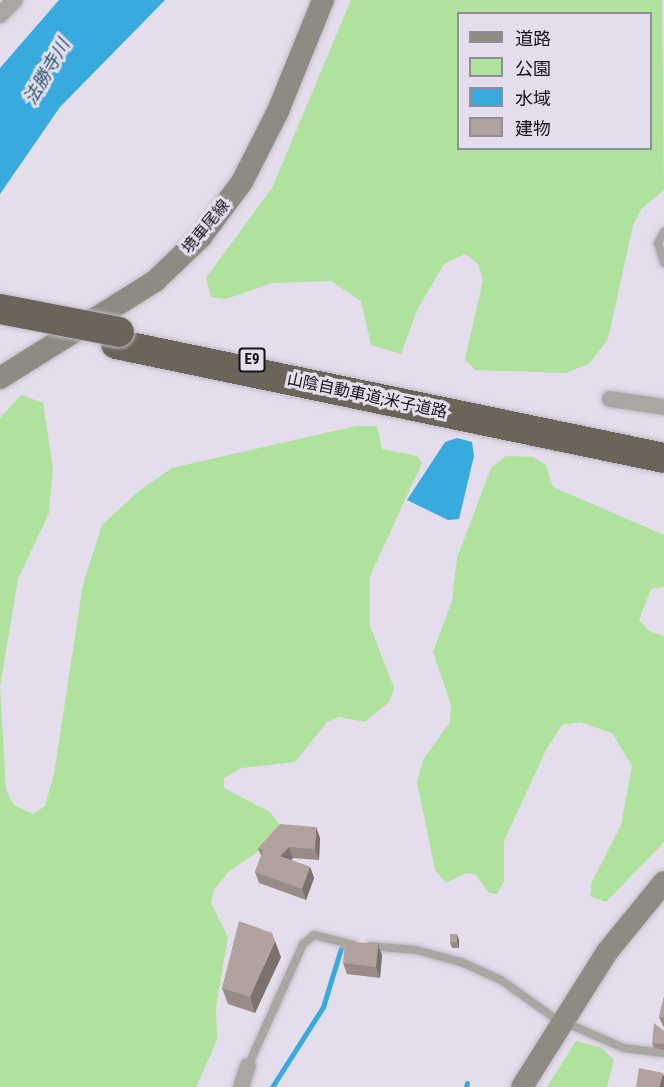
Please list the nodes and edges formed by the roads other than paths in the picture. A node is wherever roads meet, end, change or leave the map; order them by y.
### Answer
1 (15, 0) edge
2 (323, 0) edge
3 (0, 15) edge
4 (664, 232) edge
5 (664, 263) edge
6 (0, 309) edge
7 (0, 320) edge
8 (117, 338) junction
9 (0, 378) edge
10 (610, 399) dead end
11 (664, 406) edge
12 (496, 417) junction
13 (664, 446) edge
14 (664, 458) edge
15 (664, 882) edge
16 (565, 1024) junction
17 (664, 1053) edge
18 (248, 1066) joint
19 (241, 1087) edge
20 (522, 1087) edge

1 - 3 street
2 - 9 main road, 境車尾線
4 - 5 lane
6 - 8 highway, 山陰自動車道;米子道路 / E9, bridge
7 - 8 highway, 山陰自動車道;米子道路 / E9
8 - 12 highway, 山陰自動車道;米子道路 / E9
10 - 11 street
12 - 13 highway, 山陰自動車道;米子道路 / E9
12 - 14 highway, 山陰自動車道;米子道路 / E9
15 - 16 main road
16 - 17 lane
16 - 18 lane
16 - 20 main road
18 - 19 street

